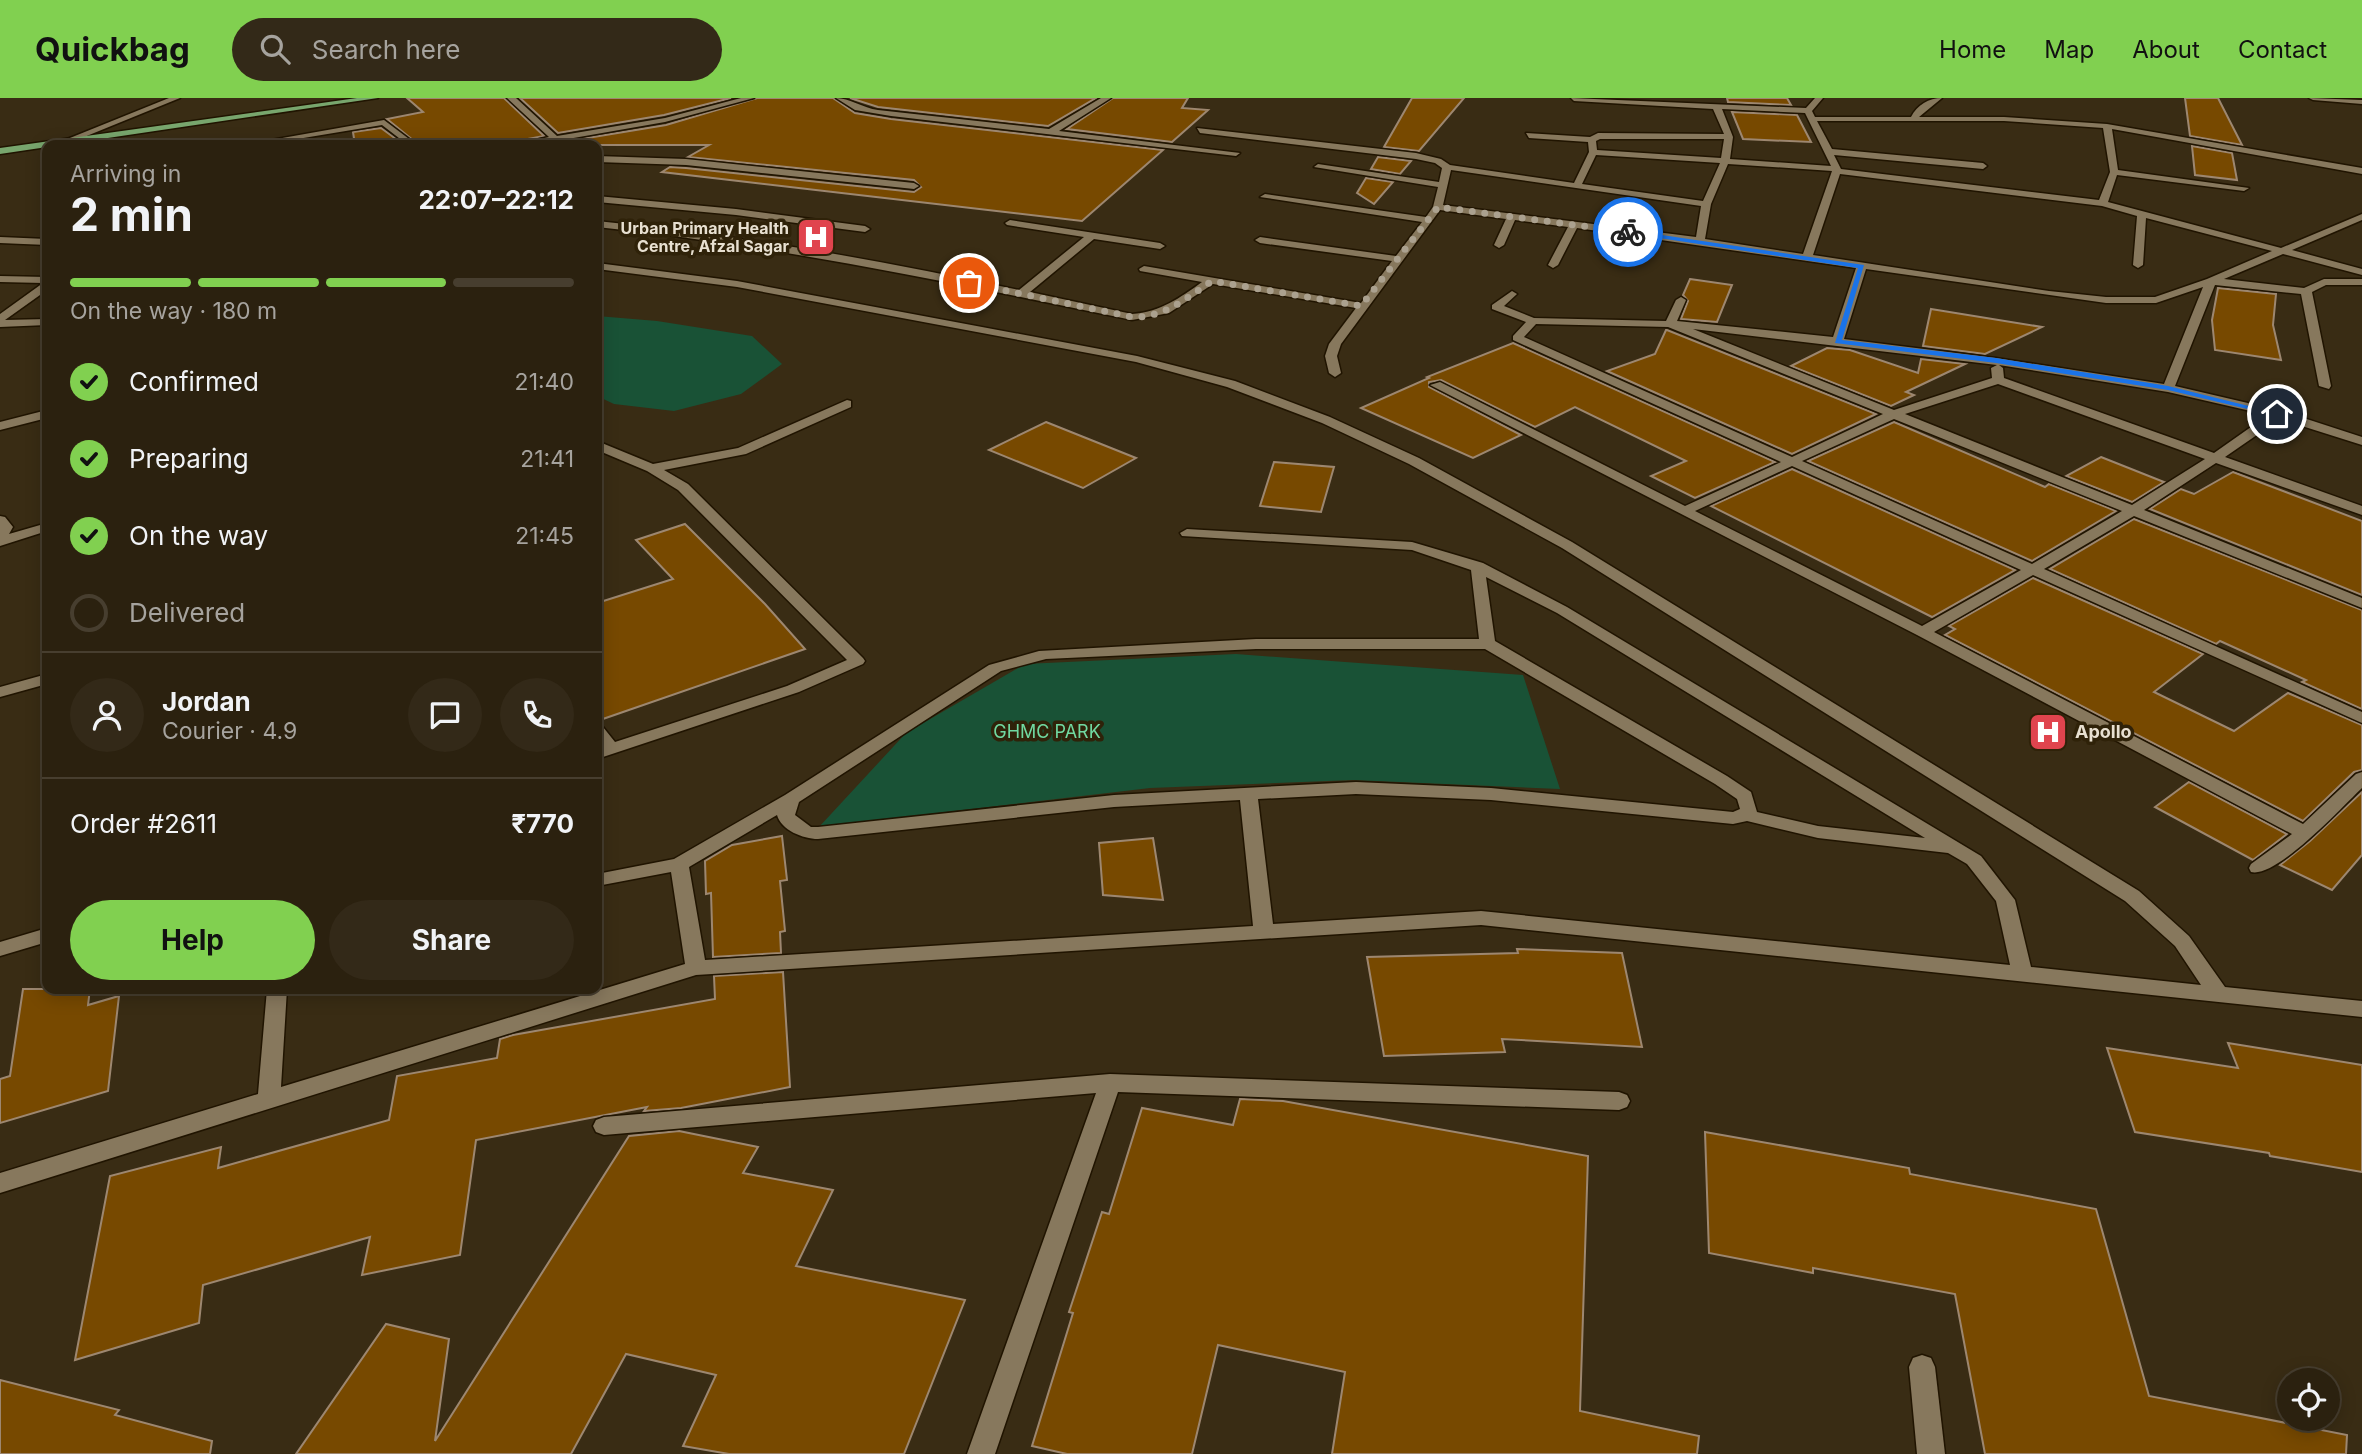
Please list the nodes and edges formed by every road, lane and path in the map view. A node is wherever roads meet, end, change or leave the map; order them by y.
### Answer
1 (176, 98) edge
2 (374, 98) edge
3 (511, 98) edge
4 (750, 98) edge
5 (840, 98) edge
6 (1107, 98) edge
7 (1819, 98) edge
8 (1938, 98) edge
9 (2314, 98) edge
10 (1574, 99) edge
11 (1679, 100) edge
12 (2362, 102) edge
13 (1716, 105) junction
14 (1811, 115) junction
15 (1914, 119) junction
16 (2107, 126) junction
17 (1200, 130) dead end
18 (1051, 132) junction
19 (1529, 135) dead end
20 (1729, 137) junction
21 (552, 138) junction
22 (69, 140) edge
23 (78, 140) edge
24 (277, 140) edge
25 (406, 140) edge
26 (542, 140) edge
27 (556, 140) edge
28 (1592, 140) junction
29 (42, 145) edge
30 (0, 151) edge
31 (1593, 152) junction
32 (1830, 152) junction
33 (1236, 153) dead end
34 (602, 160) edge
35 (1726, 162) junction
36 (1983, 166) dead end
37 (1318, 167) dead end
38 (1447, 167) junction
39 (1837, 170) junction
40 (2362, 171) edge
41 (2115, 173) junction
42 (1443, 185) junction
43 (914, 186) dead end
44 (1577, 186) junction
45 (2244, 188) dead end
46 (1265, 197) dead end
47 (602, 199) edge
48 (2103, 203) junction
49 (1706, 204) junction
50 (1438, 207) junction
51 (2142, 214) junction
52 (2362, 216) edge
53 (1512, 217) junction
54 (1426, 220) junction
55 (1010, 223) dead end
56 (602, 224) edge
57 (1574, 225) junction
58 (865, 229) dead end
59 (1092, 236) junction
60 (0, 240) edge
61 (1260, 240) dead end
62 (1700, 241) junction
63 (42, 242) edge
64 (1499, 245) dead end
65 (1160, 246) dead end
66 (2282, 250) junction
67 (1807, 258) junction
68 (1397, 260) junction
69 (1553, 264) dead end
70 (2138, 265) dead end
71 (1862, 266) junction
72 (602, 267) edge
73 (1144, 269) dead end
74 (2362, 272) edge
75 (0, 279) edge
76 (42, 279) edge
77 (1212, 281) junction
78 (2210, 281) junction
79 (2362, 282) edge
80 (42, 289) edge
81 (2306, 291) junction
82 (1021, 294) junction
83 (1512, 294) dead end
84 (1681, 300) dead end
85 (1361, 306) junction
86 (1533, 321) junction
87 (0, 322) edge
88 (42, 322) edge
89 (1670, 324) junction
90 (1838, 341) junction
91 (1996, 361) junction
92 (1335, 373) dead end
93 (1998, 380) junction
94 (1436, 385) dead end
95 (2325, 386) dead end
96 (2168, 388) junction
97 (847, 404) dead end
98 (1896, 413) junction
99 (2277, 414) junction
100 (42, 415) edge
101 (0, 426) edge
102 (2362, 441) edge
103 (602, 447) edge
104 (2218, 458) junction
105 (1794, 462) junction
106 (652, 468) junction
107 (1685, 511) junction
108 (2133, 511) junction
109 (2362, 511) edge
110 (0, 520) edge
111 (42, 528) edge
112 (1187, 533) dead end
113 (0, 541) edge
114 (1478, 566) junction
115 (2033, 567) junction
116 (2362, 603) edge
117 (1922, 632) junction
118 (1489, 645) junction
119 (42, 680) edge
120 (0, 692) edge
121 (2362, 718) edge
122 (604, 752) edge
123 (2362, 778) edge
124 (1248, 793) junction
125 (791, 799) junction
126 (1747, 815) junction
127 (2305, 833) junction
128 (1954, 848) junction
129 (679, 864) junction
130 (2258, 868) dead end
131 (602, 879) edge
132 (1264, 932) junction
133 (42, 936) edge
134 (0, 949) edge
135 (696, 968) junction
136 (2022, 972) junction
137 (2217, 992) junction
138 (276, 994) edge
139 (2362, 1009) edge
140 (1110, 1083) junction
141 (270, 1101) junction
142 (1619, 1101) dead end
143 (604, 1126) dead end
144 (0, 1183) edge
145 (1922, 1367) dead end
146 (981, 1454) edge
147 (1931, 1454) edge

1 - 22 street
2 - 23 main road
3 - 21 street
4 - 21 street
5 - 18 street
6 - 18 street
7 - 14 street
8 - 15 street
9 - 12 street
10 - 11 street
11 - 13 street
13 - 14 street
13 - 20 street
14 - 15 street
14 - 32 street
15 - 16 street
16 - 40 street
16 - 41 street
17 - 38 street
18 - 33 street
19 - 28 street
20 - 28 street
20 - 35 street
21 - 26 street
21 - 27 street
24 - 25 street
28 - 31 street
29 - 30 main road
31 - 35 street
31 - 44 street
32 - 36 street
32 - 39 street
34 - 43 street
35 - 39 street
35 - 49 street
37 - 42 street
38 - 42 street
38 - 44 street
39 - 48 street
39 - 67 street
41 - 45 street
41 - 48 street
42 - 50 street
44 - 49 street
46 - 54 street
47 - 58 street
48 - 51 street
49 - 62 street
50 - 53 street
50 - 54 street
51 - 66 street
51 - 70 street
52 - 66 street
53 - 57 street
53 - 64 street
54 - 68 street
55 - 59 street
56 - 82 street
57 - 62 street
57 - 69 street
59 - 65 street
59 - 82 street
60 - 63 street
61 - 68 street
62 - 67 street
66 - 74 street
66 - 78 street
67 - 71 street
68 - 85 street
71 - 78 street
71 - 90 street
72 - 137 street
73 - 77 street
75 - 76 street
77 - 82 street
77 - 85 street
78 - 81 street
78 - 96 street
79 - 81 street
80 - 87 street
81 - 95 street
83 - 86 street
84 - 89 street
85 - 92 street
86 - 89 street
86 - 105 street
87 - 88 street
89 - 90 street
89 - 98 street
90 - 91 street
91 - 93 street
91 - 96 street
93 - 98 street
93 - 104 street
94 - 107 street
96 - 99 street
97 - 106 street
98 - 105 street
98 - 108 street
99 - 102 street
99 - 104 street
100 - 101 street
103 - 106 street
104 - 108 street
104 - 109 street
105 - 107 street
105 - 115 street
106 - 122 street
107 - 117 street
108 - 115 street
108 - 116 street
110 - 113 street
111 - 113 street
112 - 114 street
114 - 118 street
114 - 128 street
115 - 117 street
115 - 121 street
117 - 127 street
118 - 125 street
118 - 126 street
119 - 120 street
123 - 127 street
124 - 125 street
124 - 126 street
124 - 132 street
125 - 129 street
126 - 128 street
127 - 130 street
128 - 136 street
129 - 131 street
129 - 135 street
132 - 135 street
132 - 136 street
133 - 134 street
135 - 141 street
136 - 137 street
137 - 139 street
138 - 141 street
140 - 142 street
140 - 143 street
140 - 146 street
141 - 144 street
145 - 147 street

